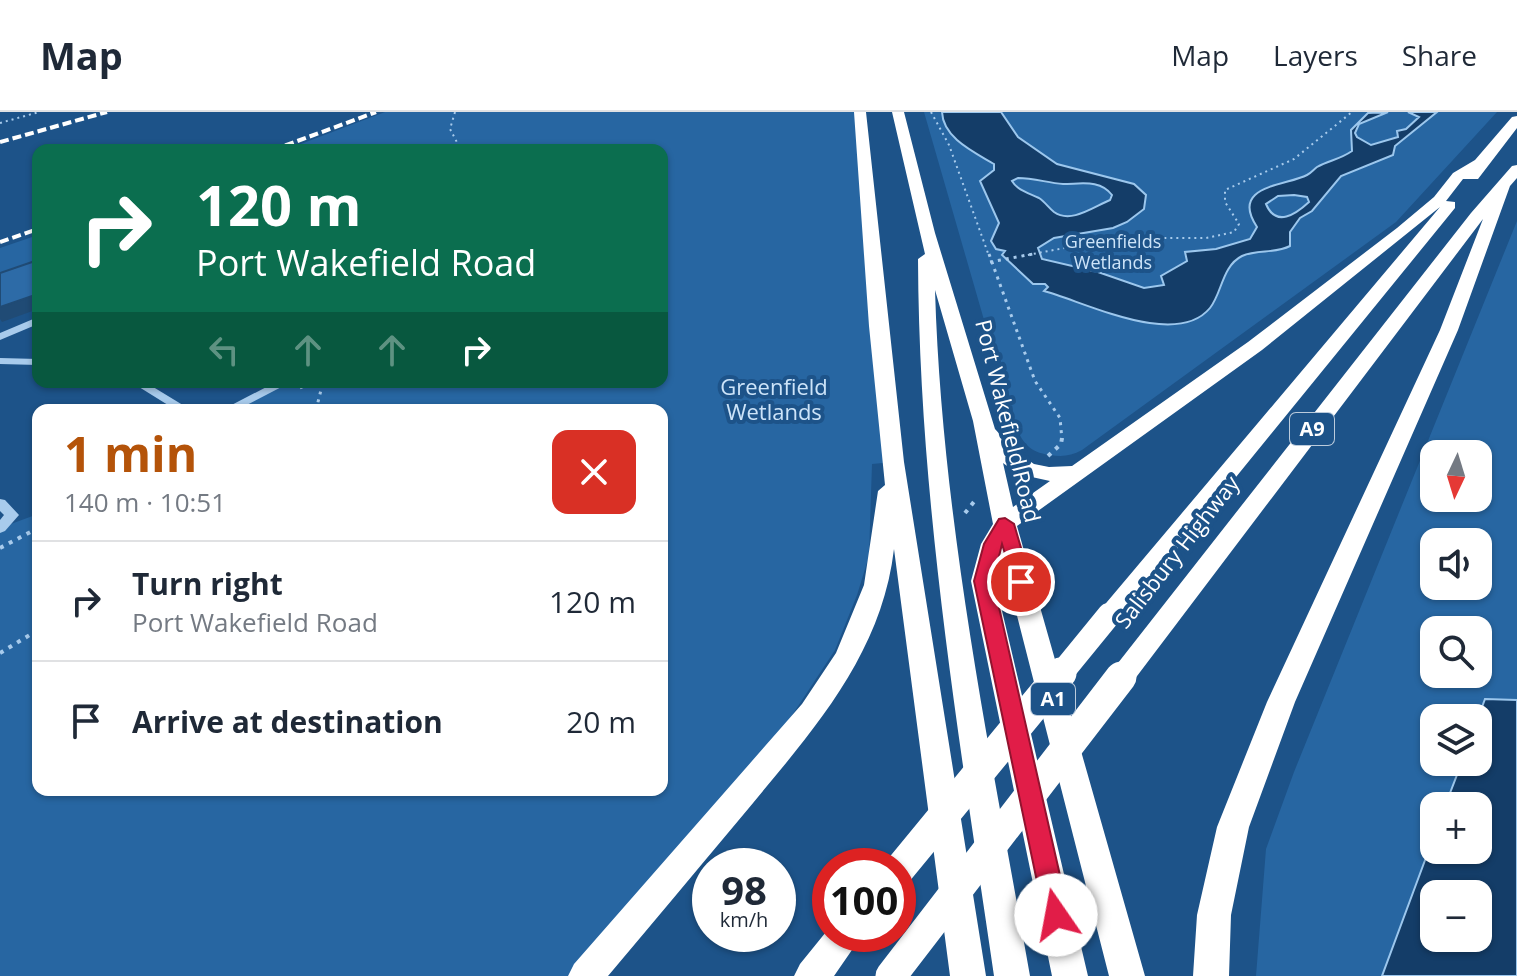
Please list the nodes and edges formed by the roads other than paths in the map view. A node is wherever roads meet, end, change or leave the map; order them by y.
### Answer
1 (860, 112) edge
2 (898, 112) edge
3 (1517, 120) edge
4 (1480, 163) junction
5 (1511, 176) edge
6 (927, 233) junction
7 (32, 323) edge
8 (0, 337) edge
9 (0, 361) edge
10 (32, 362) edge
11 (147, 388) edge
12 (273, 388) edge
13 (175, 404) edge
14 (240, 404) edge
15 (983, 421) junction
16 (893, 462) junction
17 (1079, 472) junction
18 (0, 503) edge
19 (1005, 524) junction
20 (0, 528) edge
21 (916, 849) edge
22 (831, 952) edge
23 (586, 976) edge
24 (812, 976) edge
25 (891, 976) edge
26 (968, 976) edge
27 (1012, 976) edge
28 (1070, 976) edge
29 (1127, 976) edge
30 (1211, 976) edge

1 - 16 highway
2 - 6 highway, Port Wakefield Road / A1
3 - 4 highway, Salisbury Highway / A9
4 - 17 highway
4 - 21 highway, Salisbury Highway / A9, bridge
5 - 25 highway, Salisbury Highway / A9, bridge
5 - 30 highway
6 - 15 highway, Port Wakefield Road / A1
6 - 27 highway
7 - 8 street
9 - 10 street
11 - 13 street
12 - 14 street
15 - 17 highway
15 - 19 highway, Port Wakefield Road / A1
16 - 23 highway
16 - 26 highway
17 - 19 highway
18 - 20 street
19 - 28 highway
19 - 29 highway, Port Wakefield Road / A1
22 - 24 highway

